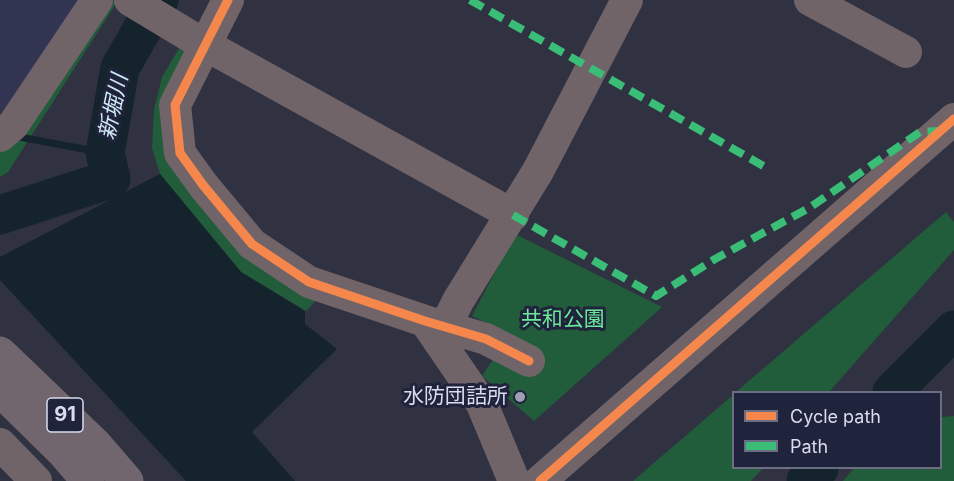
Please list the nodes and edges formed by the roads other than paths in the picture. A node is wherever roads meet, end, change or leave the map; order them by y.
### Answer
1 (97, 0) edge
2 (130, 0) edge
3 (228, 0) edge
4 (627, 0) edge
5 (810, 0) edge
6 (199, 41) junction
7 (906, 52) dead end
8 (954, 119) edge
9 (0, 136) edge
10 (513, 214) junction
11 (435, 324) junction
12 (0, 353) edge
13 (529, 361) dead end
14 (0, 390) edge
15 (0, 444) edge
16 (36, 481) edge
17 (88, 481) edge
18 (127, 481) edge
19 (514, 481) edge
20 (540, 481) edge

1 - 9 street
2 - 6 street
3 - 6 street
4 - 10 street
5 - 7 street
6 - 10 street
6 - 11 street
8 - 20 street
10 - 11 street
11 - 13 street
11 - 19 street
12 - 18 main road, 91
14 - 17 main road, 91
15 - 16 street

